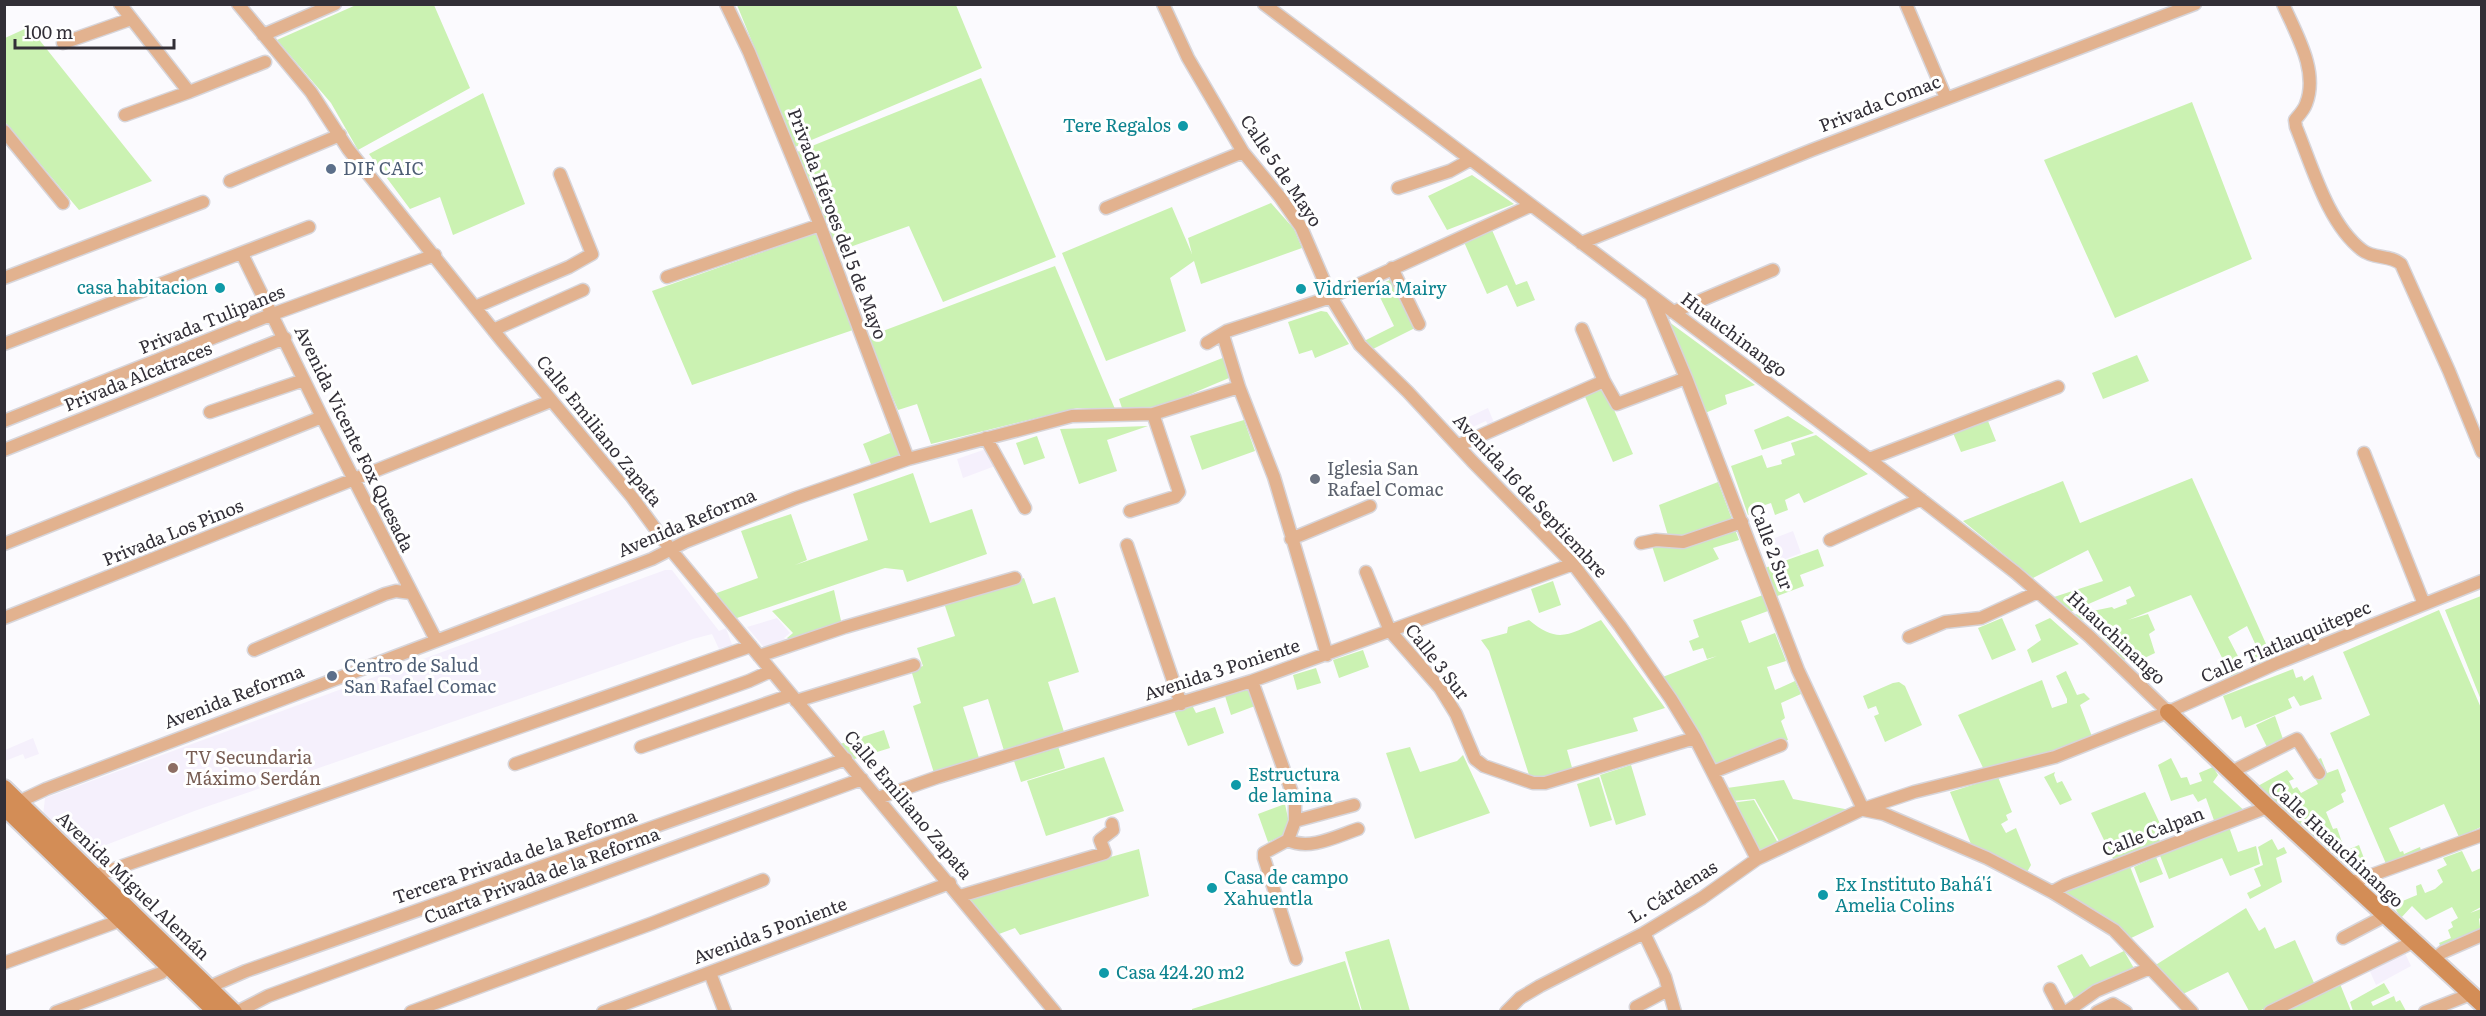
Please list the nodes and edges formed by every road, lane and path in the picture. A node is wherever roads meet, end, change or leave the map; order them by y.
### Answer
1 (120, 4) edge
2 (238, 4) edge
3 (335, 4) edge
4 (726, 4) edge
5 (1163, 4) edge
6 (1264, 4) edge
7 (1906, 4) edge
8 (2195, 4) edge
9 (2283, 4) edge
10 (131, 19) junction
11 (263, 36) junction
12 (63, 43) dead end
13 (265, 62) dead end
14 (189, 92) junction
15 (1946, 98) junction
16 (125, 115) dead end
17 (4, 131) edge
18 (340, 135) junction
19 (1243, 152) junction
20 (1470, 160) junction
21 (560, 174) dead end
22 (230, 180) dead end
23 (1398, 188) dead end
24 (203, 202) dead end
25 (63, 203) dead end
26 (1530, 206) junction
27 (1106, 208) dead end
28 (820, 225) junction
29 (309, 227) dead end
30 (1581, 243) junction
31 (242, 254) junction
32 (435, 255) junction
33 (1392, 268) junction
34 (1773, 270) dead end
35 (4, 278) edge
36 (667, 278) dead end
37 (583, 290) dead end
38 (1651, 295) junction
39 (1330, 297) junction
40 (475, 308) junction
41 (1673, 312) junction
42 (273, 314) junction
43 (1419, 324) dead end
44 (1582, 329) dead end
45 (494, 330) junction
46 (1223, 334) junction
47 (285, 338) junction
48 (1207, 343) dead end
49 (4, 344) edge
50 (1686, 378) junction
51 (304, 380) junction
52 (1604, 381) junction
53 (1239, 387) junction
54 (2058, 387) dead end
55 (551, 401) junction
56 (210, 412) dead end
57 (1153, 414) junction
58 (322, 417) junction
59 (4, 421) edge
60 (986, 438) junction
61 (1460, 445) junction
62 (4, 450) edge
63 (2481, 452) edge
64 (2364, 453) dead end
65 (908, 459) junction
66 (1869, 459) junction
67 (355, 480) junction
68 (1921, 499) junction
69 (1370, 506) dead end
70 (1025, 508) dead end
71 (1130, 511) dead end
72 (1742, 522) junction
73 (1291, 539) junction
74 (1830, 540) dead end
75 (4, 543) edge
76 (1641, 543) dead end
77 (1127, 545) dead end
78 (671, 550) junction
79 (1573, 564) junction
80 (1366, 572) dead end
81 (1015, 578) dead end
82 (2481, 581) edge
83 (2038, 592) junction
84 (411, 593) junction
85 (2424, 604) junction
86 (4, 618) edge
87 (1390, 631) junction
88 (1909, 637) dead end
89 (436, 640) junction
90 (750, 646) junction
91 (254, 650) dead end
92 (1328, 655) junction
93 (759, 656) junction
94 (914, 665) dead end
95 (771, 671) junction
96 (1252, 681) junction
97 (794, 698) junction
98 (1181, 704) junction
99 (2168, 712) junction
100 (1695, 738) junction
101 (1781, 745) dead end
102 (641, 747) dead end
103 (846, 759) junction
104 (515, 764) dead end
105 (1713, 772) junction
106 (2231, 772) junction
107 (2319, 773) dead end
108 (862, 779) junction
109 (4, 788) edge
110 (878, 798) junction
111 (1354, 805) dead end
112 (9, 806) edge
113 (2268, 807) junction
114 (1863, 809) junction
115 (1295, 821) junction
116 (1112, 824) dead end
117 (1358, 829) dead end
118 (2481, 835) edge
119 (1288, 840) junction
120 (1757, 859) junction
121 (94, 876) junction
122 (763, 880) dead end
123 (950, 883) junction
124 (2350, 883) junction
125 (2052, 892) junction
126 (960, 896) junction
127 (2385, 916) junction
128 (127, 918) junction
129 (1644, 933) junction
130 (2481, 935) edge
131 (2343, 938) dead end
132 (2413, 942) junction
133 (1296, 959) dead end
134 (2432, 960) junction
135 (4, 963) edge
136 (174, 963) junction
137 (2150, 968) junction
138 (711, 973) junction
139 (2050, 989) dead end
140 (1668, 990) junction
141 (205, 992) junction
142 (2476, 999) edge
143 (1636, 1007) dead end
144 (56, 1011) edge
145 (215, 1011) edge
146 (236, 1011) edge
147 (411, 1011) edge
148 (603, 1011) edge
149 (725, 1011) edge
150 (1055, 1011) edge
151 (1506, 1011) edge
152 (1675, 1011) edge
153 (2064, 1011) edge
154 (2097, 1011) edge
155 (2126, 1011) edge
156 (2192, 1011) edge
157 (2270, 1011) edge
158 (2425, 1011) edge

1 - 10 street
2 - 11 street, Calle Emiliano Zapata
3 - 11 street
4 - 28 street, Privada Héroes del 5 de Mayo
5 - 19 street, Calle 5 de Mayo
6 - 20 street, Huauchinango
7 - 15 street
8 - 15 street, Privada Comac
9 - 63 street
10 - 12 street
10 - 14 street
11 - 18 street, Calle Emiliano Zapata
13 - 14 street
14 - 16 street
15 - 30 street, Privada Comac
17 - 25 street
18 - 22 street
18 - 32 street, Calle Emiliano Zapata
19 - 27 street
19 - 39 street, Calle 5 de Mayo
20 - 23 street
20 - 26 street, Huauchinango
21 - 40 street
24 - 35 street
26 - 30 street, Huauchinango
26 - 33 street
28 - 36 street
28 - 65 street, Privada Héroes del 5 de Mayo
29 - 31 street
30 - 38 street, Huauchinango
31 - 42 street, Avenida Vicente Fox Quesada
31 - 49 street
32 - 40 street, Calle Emiliano Zapata
32 - 42 street, Privada Tulipanes
33 - 39 street
33 - 43 street
34 - 41 street
37 - 45 street
38 - 41 street, Huauchinango
38 - 50 street, Calle 2 Sur
39 - 46 street
39 - 61 street, Avenida 16 de Septiembre
40 - 45 street, Calle Emiliano Zapata
41 - 66 street, Huauchinango
42 - 47 street, Avenida Vicente Fox Quesada
42 - 59 street, Privada Tulipanes
44 - 52 street
45 - 55 street, Calle Emiliano Zapata
46 - 48 street
46 - 53 street
47 - 51 street, Avenida Vicente Fox Quesada
47 - 62 street, Privada Alcatraces
50 - 52 street
50 - 72 street, Calle 2 Sur
51 - 56 street
51 - 58 street, Avenida Vicente Fox Quesada
52 - 61 street
53 - 57 street, Avenida Reforma
53 - 73 street
54 - 66 street
55 - 67 street, Privada Los Pinos
55 - 78 street, Calle Emiliano Zapata
57 - 60 street, Avenida Reforma
57 - 71 street
58 - 67 street, Avenida Vicente Fox Quesada
58 - 75 street
60 - 65 street, Avenida Reforma
60 - 70 street
61 - 79 street, Avenida 16 de Septiembre
64 - 85 street
65 - 78 street, Avenida Reforma
66 - 68 street, Huauchinango
67 - 84 street, Avenida Vicente Fox Quesada
67 - 86 street, Privada Los Pinos
68 - 74 street
68 - 83 street, Huauchinango
69 - 73 street
72 - 76 street
72 - 114 street, Calle 2 Sur
73 - 92 street
77 - 98 street
78 - 89 street, Avenida Reforma
78 - 90 street, Calle Emiliano Zapata
79 - 87 street, Avenida 3 Poniente
79 - 100 street, Avenida 16 de Septiembre
80 - 87 street, Calle 3 Sur
81 - 93 street
82 - 85 street, Calle Tlatlauquitepec
83 - 88 street
83 - 99 street, Huauchinango
84 - 89 street, Avenida Vicente Fox Quesada
84 - 91 street
85 - 99 street, Calle Tlatlauquitepec
87 - 92 street, Avenida 3 Poniente
87 - 100 street, Calle 3 Sur
89 - 112 street, Avenida Reforma
90 - 93 street, Calle Emiliano Zapata
90 - 121 street
92 - 96 street, Avenida 3 Poniente
93 - 95 street, Calle Emiliano Zapata
94 - 97 street
95 - 97 street, Calle Emiliano Zapata
95 - 104 street
96 - 98 street, Avenida 3 Poniente
96 - 115 street
97 - 102 street
97 - 103 street, Calle Emiliano Zapata
98 - 110 street, Avenida 3 Poniente
99 - 106 main road, Calle Huauchinango
99 - 114 street, Calle Tlatlauquitepec
100 - 105 street, Avenida 16 de Septiembre
101 - 105 street
103 - 108 street, Calle Emiliano Zapata
103 - 141 street, Tercera Privada de la Reforma
105 - 120 street, Avenida 16 de Septiembre
106 - 107 street
106 - 113 main road, Calle Huauchinango
108 - 110 street, Calle Emiliano Zapata
108 - 146 street, Cuarta Privada de la Reforma
109 - 112 main road, Avenida Miguel Alemán
110 - 123 street, Calle Emiliano Zapata
111 - 115 street
112 - 121 main road, Avenida Miguel Alemán
112 - 128 main road, Avenida Miguel Alemán
113 - 124 main road, Calle Huauchinango
113 - 125 street, Calle Calpan
114 - 120 street, L. Cárdenas
114 - 125 street
115 - 119 street
116 - 126 street
117 - 119 street
118 - 124 street
119 - 133 street
120 - 129 street, L. Cárdenas
121 - 128 main road, Avenida Miguel Alemán
122 - 147 street
123 - 126 street, Calle Emiliano Zapata
123 - 138 street, Avenida 5 Poniente
124 - 127 main road, Calle Huauchinango
125 - 137 street
126 - 150 street, Calle Emiliano Zapata
127 - 131 street
127 - 132 main road, Calle Huauchinango
128 - 135 street
128 - 136 main road, Avenida Miguel Alemán
129 - 140 street
129 - 151 street, L. Cárdenas
130 - 134 street
132 - 134 main road, Calle Huauchinango
132 - 157 street
134 - 142 main road, Calle Huauchinango
136 - 141 main road, Avenida Miguel Alemán
136 - 144 street
137 - 153 street
137 - 156 street
138 - 148 street, Avenida 5 Poniente
138 - 149 street
139 - 153 street
140 - 143 street
140 - 152 street
141 - 145 main road, Avenida Miguel Alemán
141 - 146 main road, Avenida Miguel Alemán
142 - 158 street
154 - 155 street

